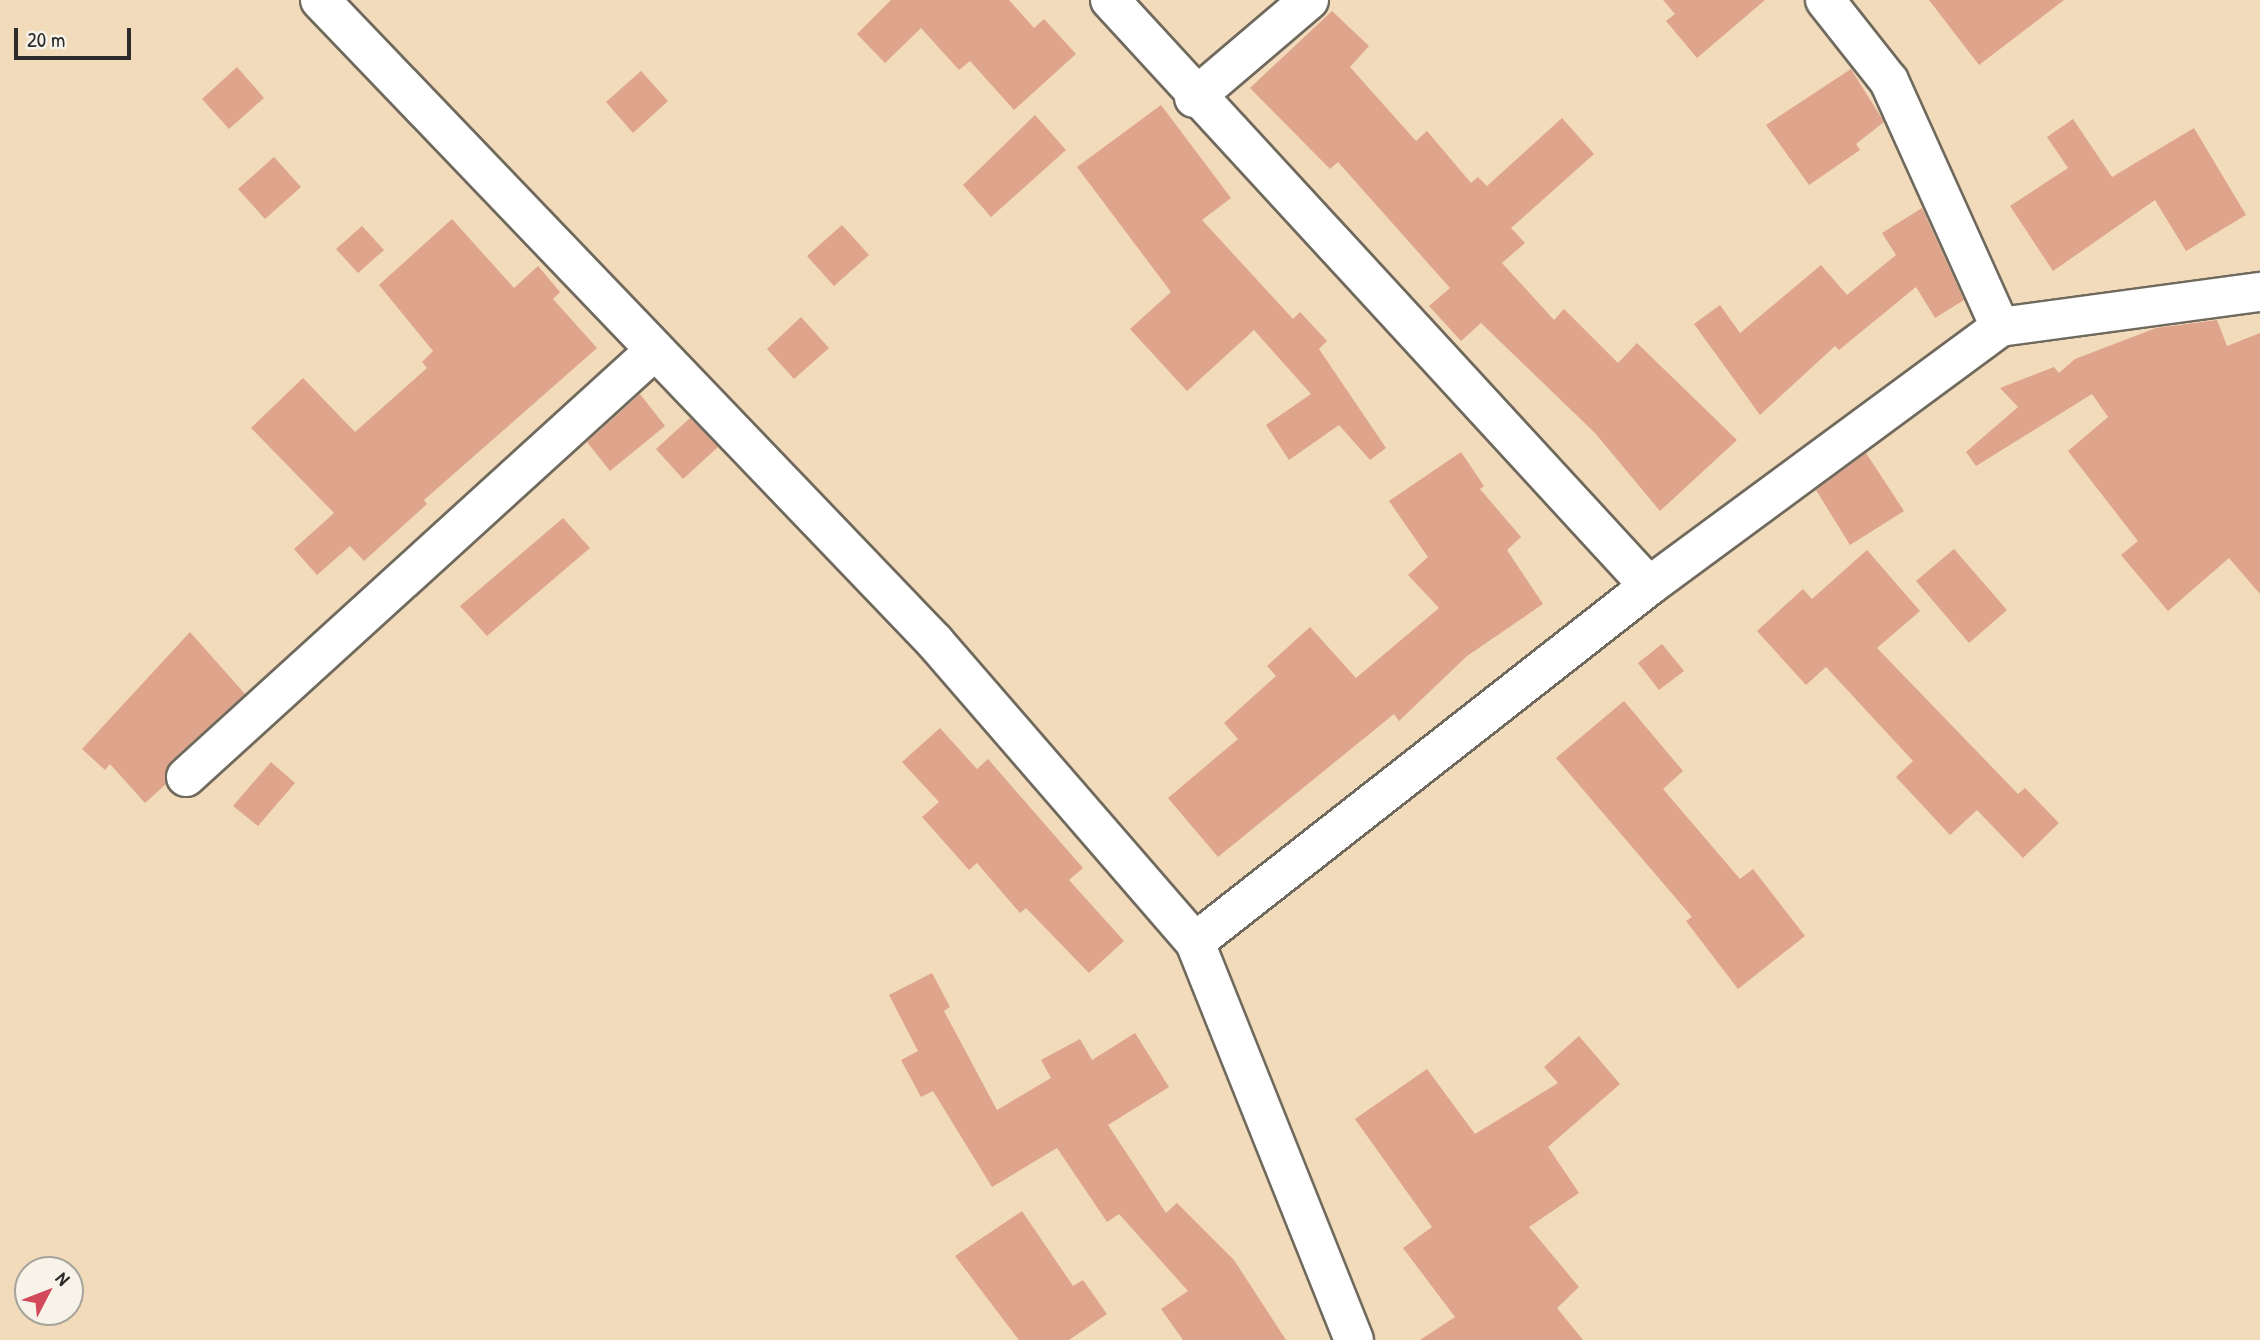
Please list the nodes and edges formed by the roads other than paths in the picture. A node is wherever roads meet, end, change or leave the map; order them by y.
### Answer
1 (320, 0) edge
2 (1110, 0) edge
3 (1309, 0) edge
4 (1825, 0) edge
5 (1194, 98) junction
6 (2260, 292) edge
7 (2000, 327) junction
8 (653, 352) junction
9 (1649, 586) junction
10 (187, 777) dead end
11 (1195, 942) junction
12 (1354, 1340) edge

1 - 8 street
2 - 5 street
3 - 5 street
4 - 7 street
5 - 9 street
6 - 7 street
7 - 9 street
8 - 10 street
8 - 11 street
9 - 11 street
11 - 12 street

